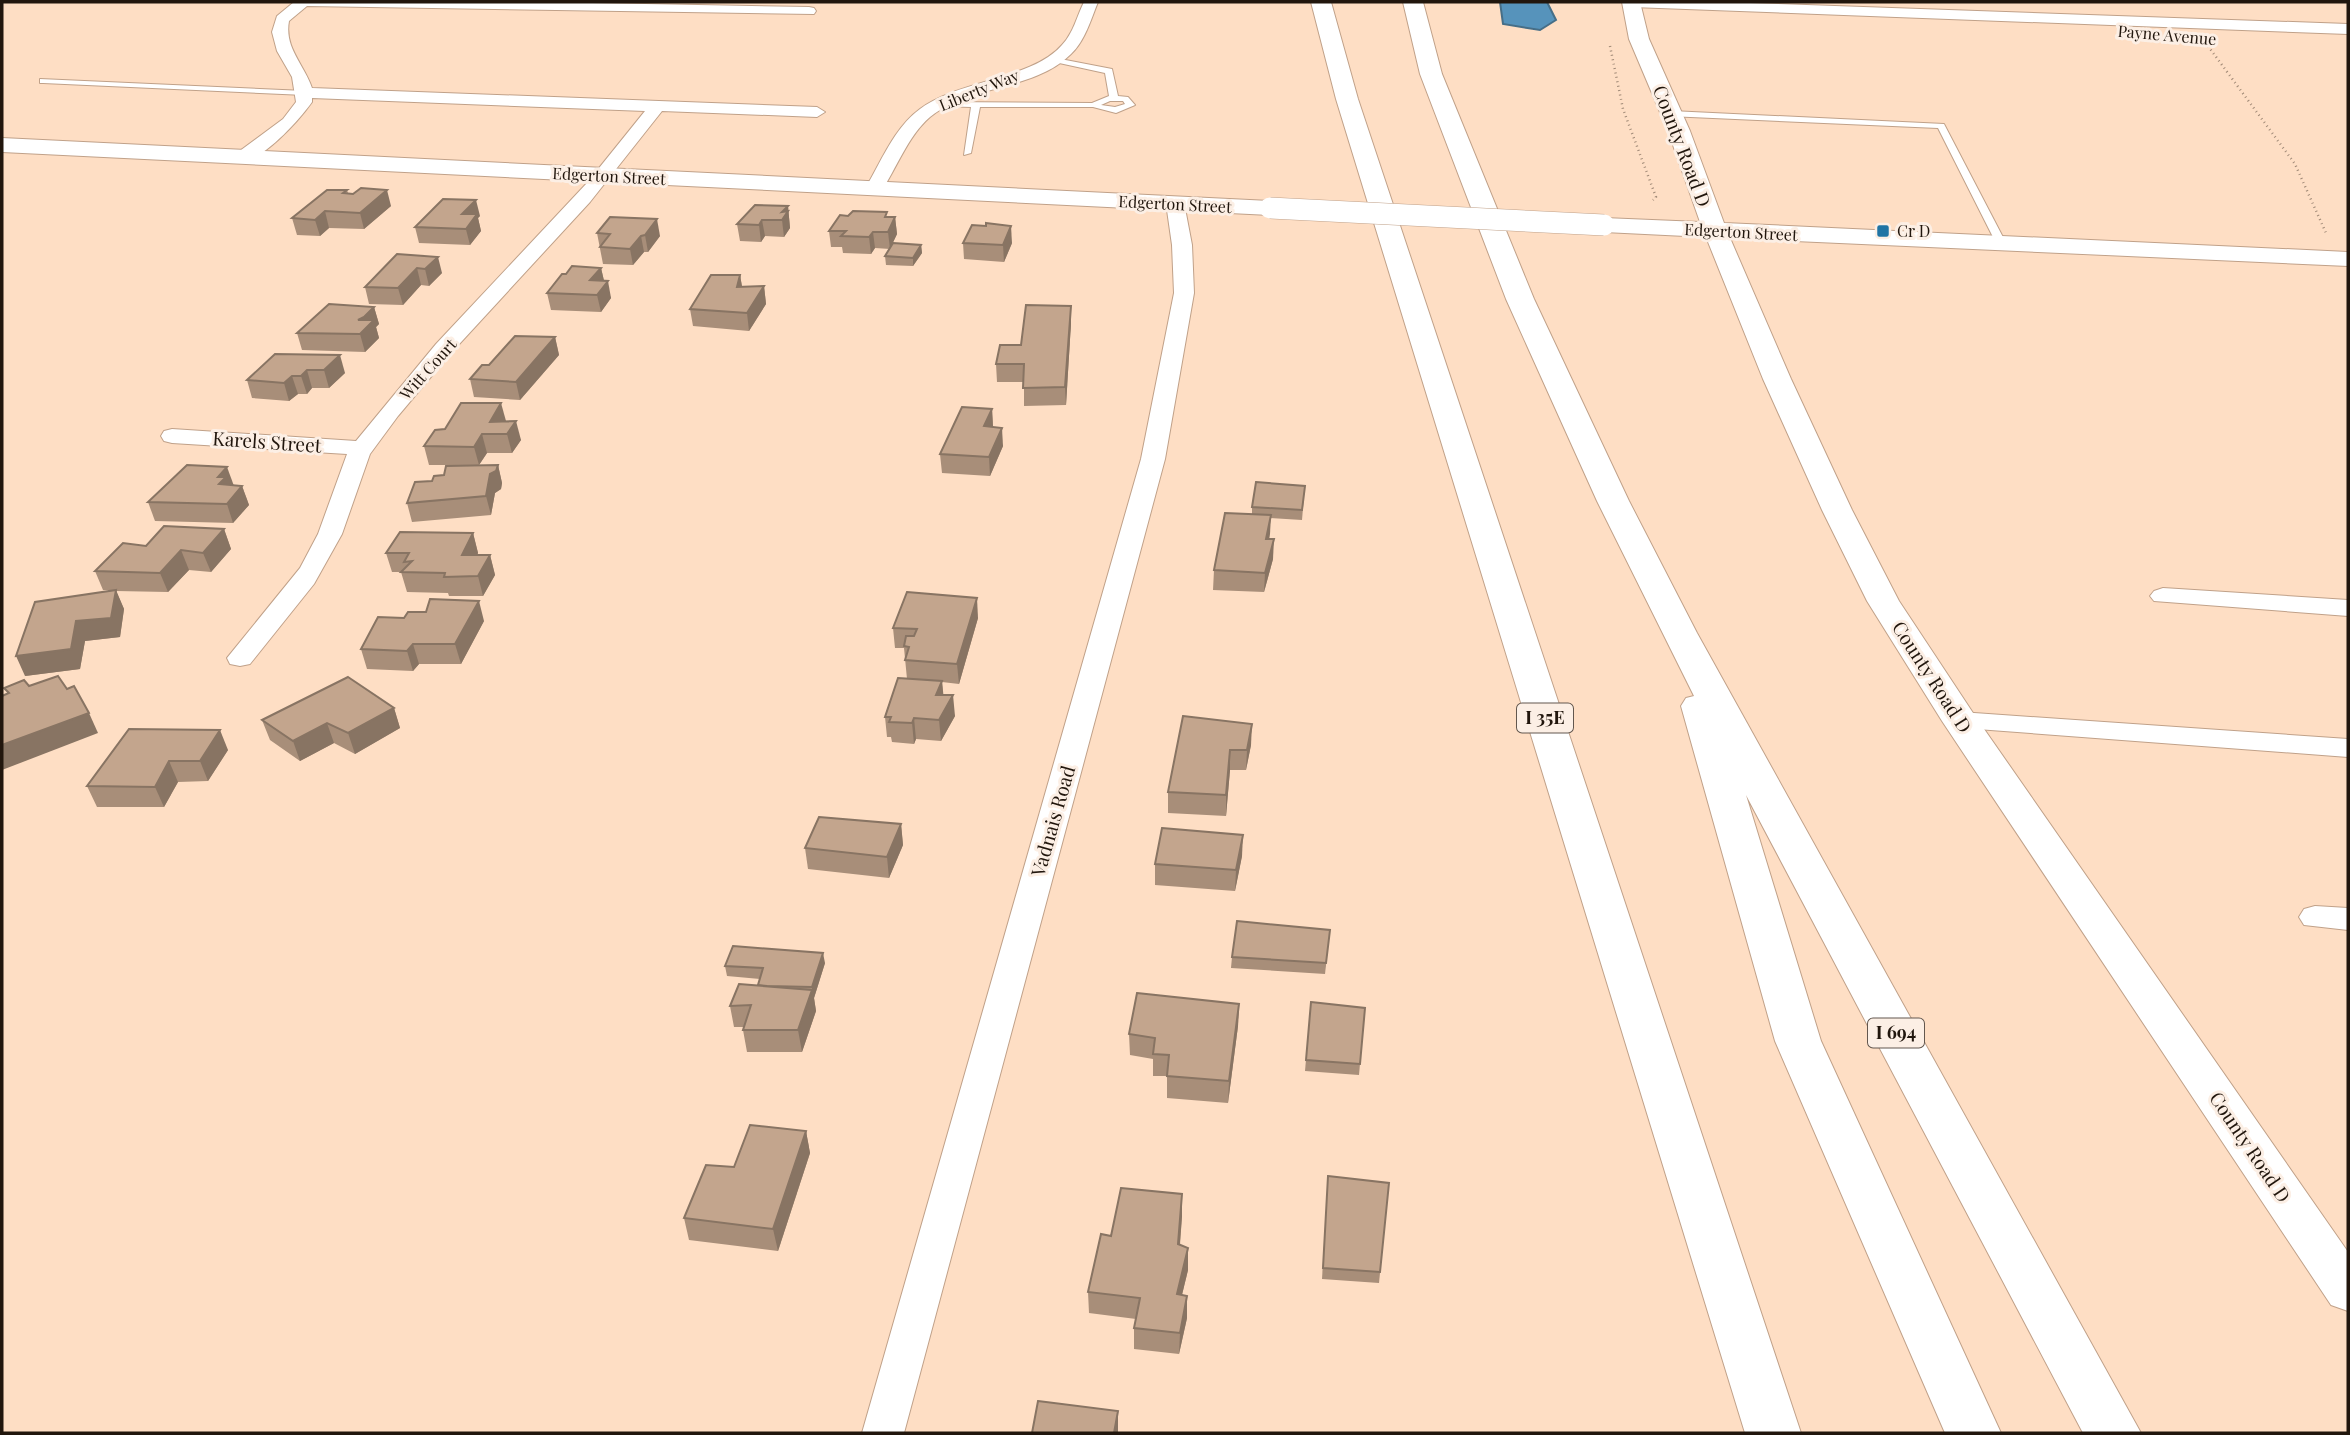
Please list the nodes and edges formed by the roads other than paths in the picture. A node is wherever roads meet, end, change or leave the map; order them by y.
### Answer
1 (293, 2) edge
2 (303, 2) edge
3 (1091, 2) edge
4 (1321, 2) edge
5 (1413, 2) edge
6 (1632, 2) edge
7 (809, 11) dead end
8 (1987, 15) junction
9 (2348, 29) edge
10 (2211, 42) road end
11 (2348, 42) edge
12 (2300, 43) dead end
13 (1053, 59) junction
14 (43, 81) dead end
15 (305, 93) junction
16 (1114, 98) junction
17 (940, 104) junction
18 (976, 105) junction
19 (1096, 105) junction
20 (657, 106) junction
21 (817, 112) dead end
22 (1671, 114) junction
23 (2, 145) edge
24 (967, 153) dead end
25 (243, 158) junction
26 (603, 176) junction
27 (874, 189) junction
28 (1175, 204) junction
29 (1715, 230) junction
30 (2001, 243) junction
31 (2348, 260) edge
32 (172, 436) dead end
33 (362, 448) junction
34 (2163, 596) dead end
35 (2348, 608) edge
36 (1679, 633) junction
37 (240, 658) dead end
38 (1961, 721) junction
39 (2348, 748) edge
40 (2315, 917) dead end
41 (2348, 919) edge
42 (2348, 1291) edge
43 (883, 1433) edge
44 (1773, 1433) edge
45 (1973, 1433) edge
46 (2113, 1433) edge

1 - 2 lane
2 - 7 street
2 - 15 street
3 - 13 street, Liberty Way
4 - 44 highway, I 35E
5 - 36 highway
6 - 8 street, Payne Avenue
6 - 22 street, County Road D
8 - 9 street, Payne Avenue
8 - 10 street, Payne Avenue
11 - 12 street
13 - 16 lane
13 - 17 street, Liberty Way
14 - 15 lane
15 - 20 street
15 - 25 street
16 - 19 lane
16 - 19 lane
17 - 18 lane
17 - 27 street, Liberty Way
18 - 19 lane
18 - 24 lane
20 - 21 street
20 - 26 street, Witt Court
22 - 29 street, County Road D
22 - 30 lane
23 - 25 street, Edgerton Street
25 - 26 street, Edgerton Street
26 - 27 street, Edgerton Street
26 - 33 street, Witt Court
27 - 28 street, Edgerton Street
28 - 29 street, Edgerton Street, bridge
28 - 43 street, Vadnais Road
29 - 30 street, Edgerton Street
29 - 38 street, County Road D
30 - 31 street, Edgerton Street
32 - 33 street, Karels Street
33 - 37 street, Witt Court
34 - 35 street
36 - 45 highway
36 - 46 highway, I 694
38 - 39 street
38 - 42 street, County Road D
40 - 41 street

